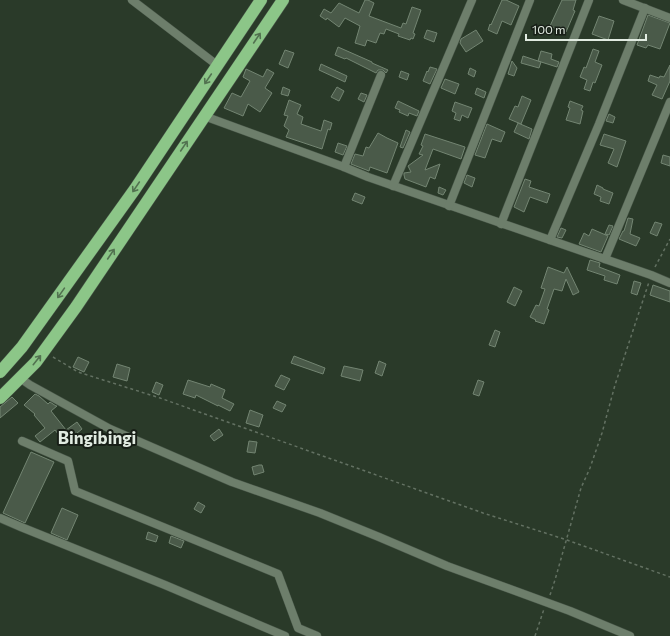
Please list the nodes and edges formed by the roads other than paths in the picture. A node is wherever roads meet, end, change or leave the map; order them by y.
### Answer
1 (132, 0) edge
2 (261, 0) edge
3 (283, 0) edge
4 (472, 0) edge
5 (530, 0) edge
6 (589, 0) edge
7 (623, 0) edge
8 (636, 2) edge
9 (645, 8) junction
10 (670, 18) edge
11 (217, 65) junction
12 (381, 75) dead end
13 (670, 102) edge
14 (204, 116) junction
15 (344, 167) junction
16 (393, 186) junction
17 (449, 206) junction
18 (501, 224) junction
19 (550, 240) junction
20 (605, 259) junction
21 (670, 283) edge
22 (0, 372) edge
23 (20, 378) junction
24 (0, 398) edge
25 (22, 441) dead end
26 (0, 518) edge
27 (285, 636) edge
28 (317, 636) edge
29 (630, 636) edge

1 - 11 street
2 - 11 highway
14 -> 3 highway
4 - 16 street
5 - 17 street
6 - 18 street
7 - 8 street
8 - 9 street
9 - 10 street
9 - 19 street
11 -> 22 highway
12 - 15 street
13 - 20 street
14 - 15 street
23 -> 14 highway
15 - 16 street
16 - 17 street
17 - 18 street
18 - 19 street
19 - 20 street
20 - 21 street
23 - 24 highway
23 - 29 street
25 - 28 street
26 - 27 street

